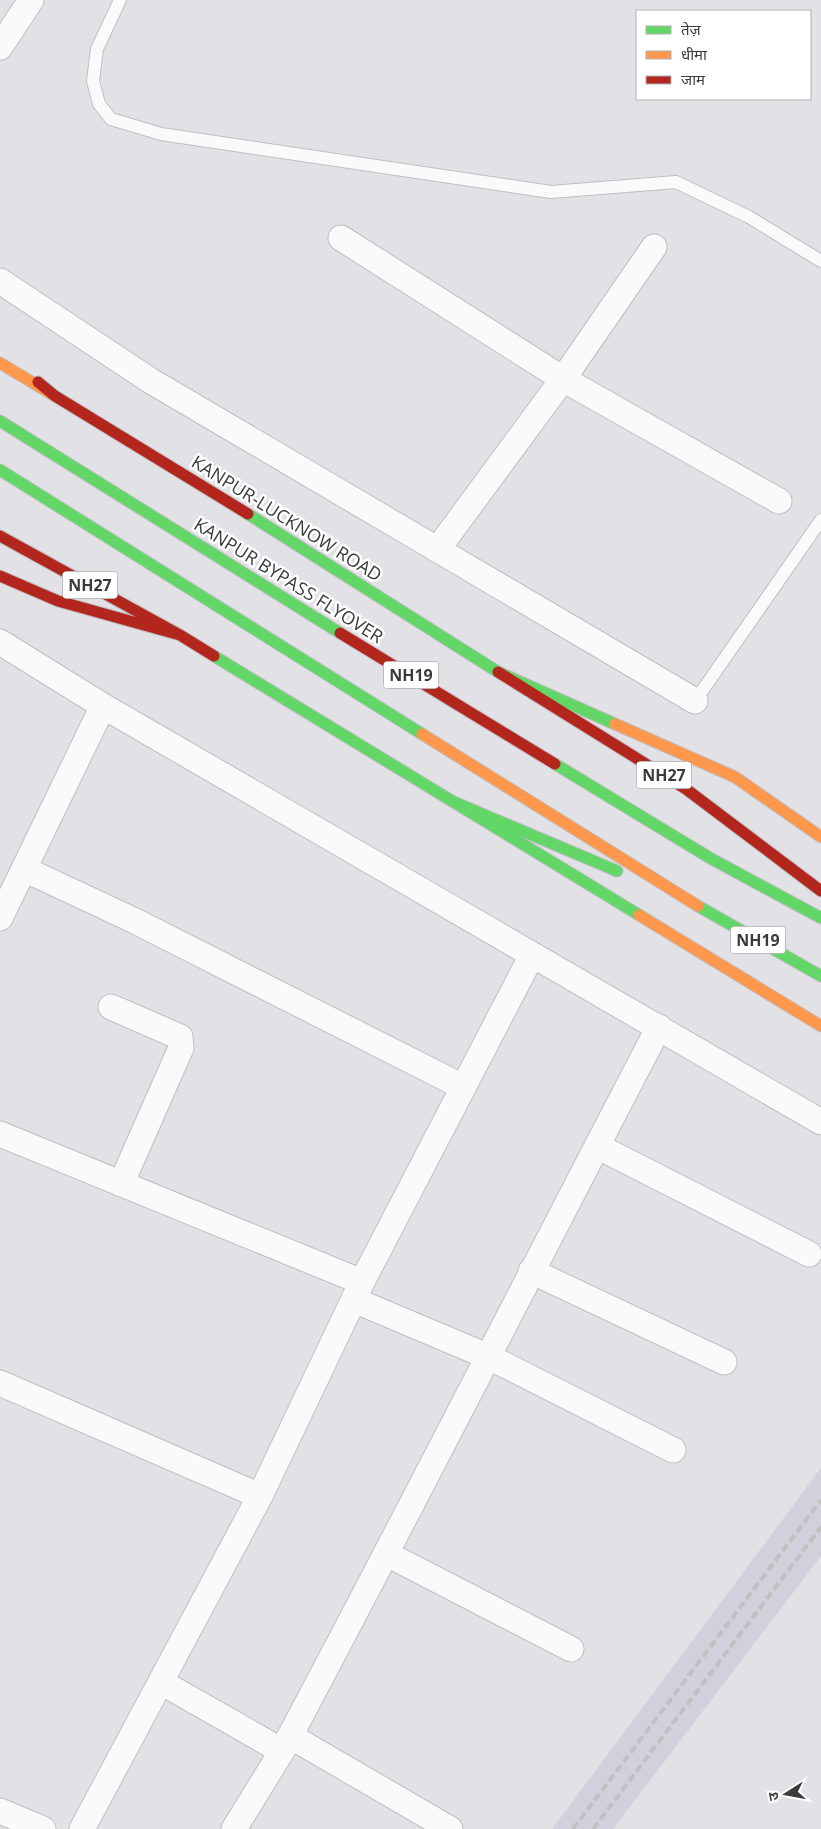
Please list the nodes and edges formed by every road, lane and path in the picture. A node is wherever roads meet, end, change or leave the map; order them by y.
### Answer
1 (31, 0) edge
2 (120, 0) edge
3 (0, 47) edge
4 (341, 238) dead end
5 (654, 247) dead end
6 (821, 262) edge
7 (0, 281) edge
8 (0, 350) edge
9 (0, 363) edge
10 (563, 379) junction
11 (55, 396) junction
12 (3, 422) edge
13 (0, 470) edge
14 (779, 501) dead end
15 (821, 520) edge
16 (0, 536) edge
17 (437, 550) junction
18 (0, 576) edge
19 (180, 635) junction
20 (0, 642) edge
21 (498, 672) junction
22 (696, 701) joint
23 (103, 706) junction
24 (454, 802) junction
25 (821, 837) edge
26 (24, 869) junction
27 (821, 891) edge
28 (694, 904) junction
29 (1, 914) edge
30 (821, 918) edge
31 (532, 955) junction
32 (821, 976) edge
33 (111, 1007) dead end
34 (821, 1026) edge
35 (659, 1027) junction
36 (463, 1088) junction
37 (821, 1122) edge
38 (0, 1134) edge
39 (597, 1146) junction
40 (121, 1184) junction
41 (809, 1254) dead end
42 (531, 1271) junction
43 (358, 1291) junction
44 (489, 1358) junction
45 (724, 1362) dead end
46 (0, 1383) edge
47 (673, 1450) dead end
48 (260, 1496) junction
49 (387, 1554) junction
50 (571, 1649) dead end
51 (161, 1682) junction
52 (286, 1743) junction
53 (0, 1811) edge
54 (43, 1829) edge
55 (82, 1829) edge
56 (234, 1829) edge
57 (450, 1829) edge

1 - 3 street
2 - 6 lane
4 - 10 street
5 - 10 street
7 - 17 street
8 - 11 main road
9 - 11 main road, NH27
10 - 14 street
10 - 17 street
11 - 21 main road, KANPUR-LUCKNOW ROAD / NH27
12 - 30 main road, KANPUR BYPASS FLYOVER / NH19
13 - 28 main road, NH19
15 - 22 lane
16 - 19 main road, NH27
17 - 22 street
18 - 19 main road
19 - 24 main road, NH27
20 - 23 street
21 - 25 main road
21 - 27 main road, NH27
23 - 26 street
23 - 31 street
24 - 28 main road, NH27
24 - 34 main road
26 - 29 street
26 - 36 street
28 - 32 main road, NH19
31 - 35 street
31 - 36 street
33 - 40 street
35 - 37 street
35 - 39 street
36 - 43 street
38 - 40 street
39 - 41 street
39 - 42 street
40 - 43 street
42 - 44 street
42 - 45 street
43 - 44 street
43 - 48 street
44 - 47 street
44 - 49 street
46 - 48 street
48 - 51 street
49 - 50 street
49 - 52 street
51 - 52 street
51 - 55 street
52 - 56 street
52 - 57 street
53 - 54 street

